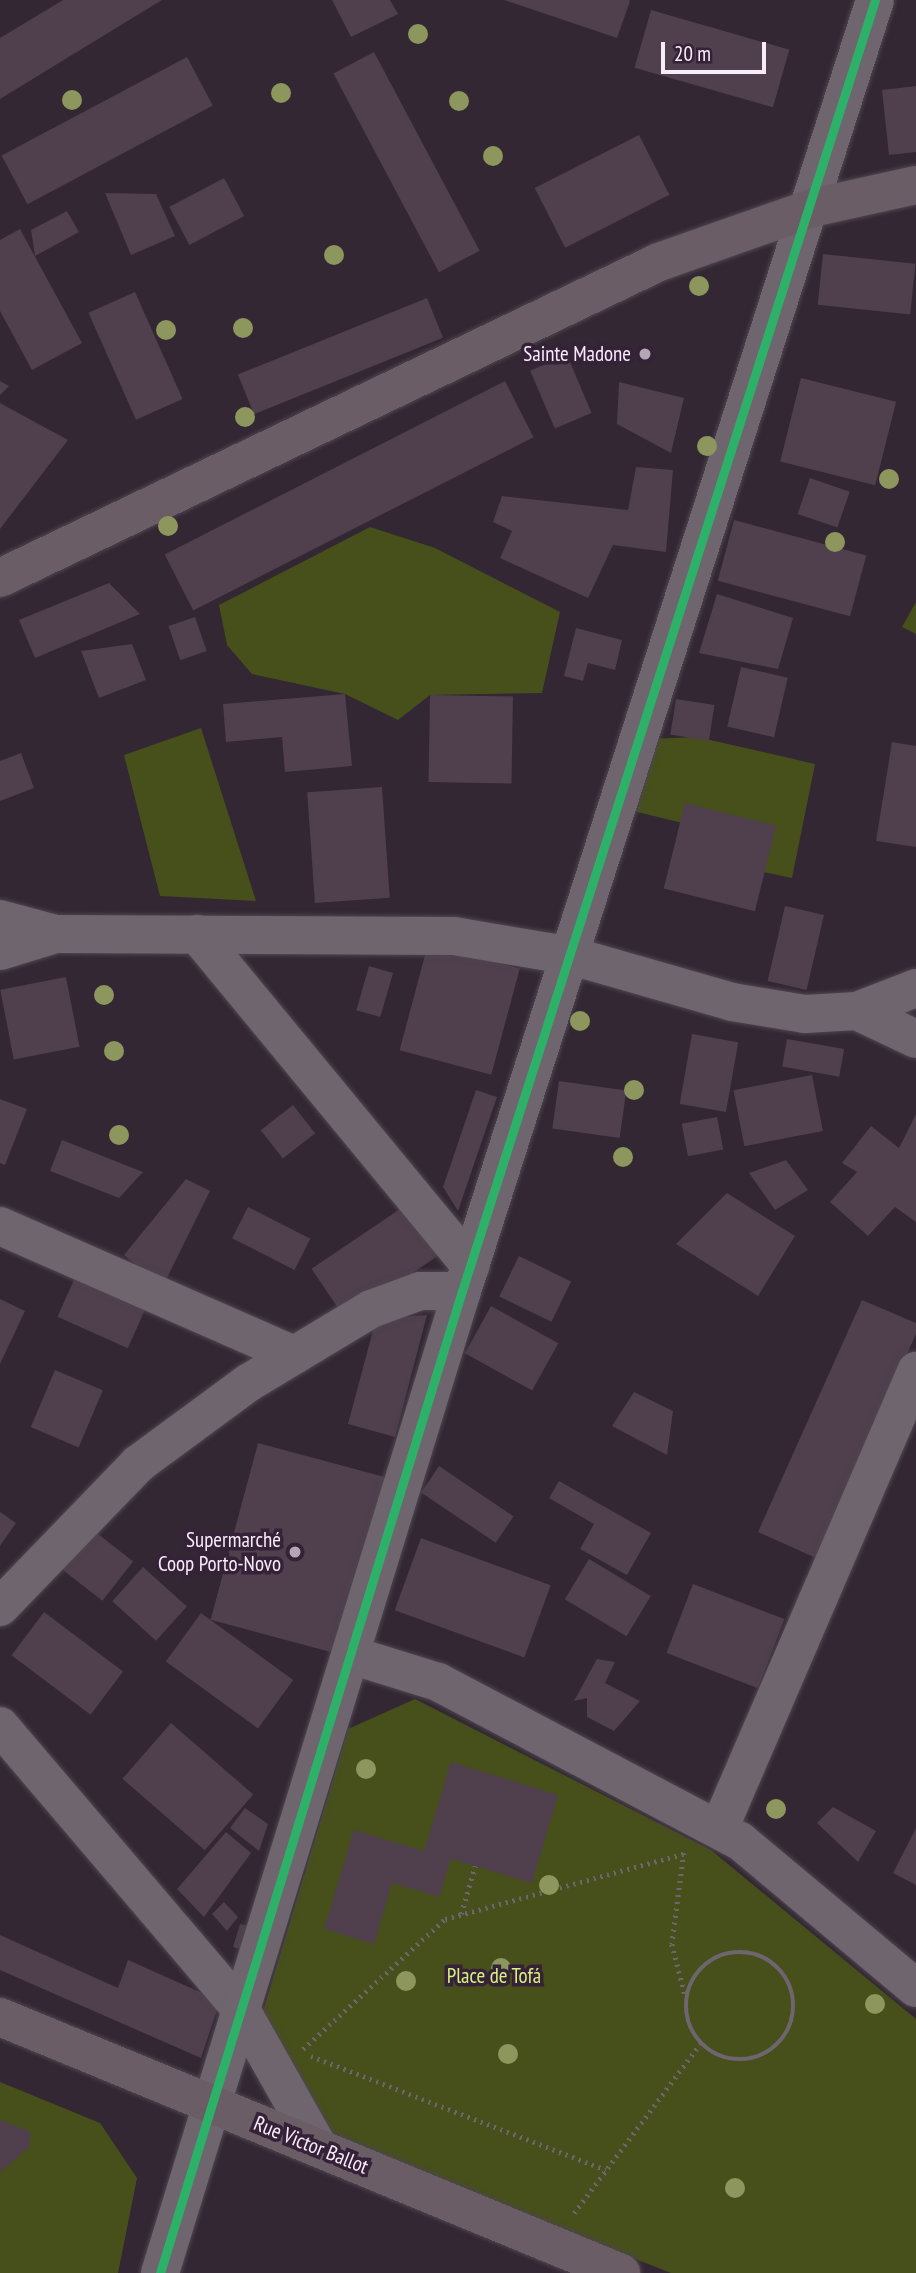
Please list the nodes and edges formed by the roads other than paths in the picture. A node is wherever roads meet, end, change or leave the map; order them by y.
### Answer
1 (875, 0) edge
2 (916, 185) edge
3 (812, 208) junction
4 (0, 578) edge
5 (0, 919) edge
6 (56, 934) junction
7 (197, 934) junction
8 (0, 951) edge
9 (572, 956) junction
10 (916, 988) edge
11 (857, 1011) junction
12 (916, 1039) edge
13 (0, 1226) edge
14 (467, 1279) junction
15 (294, 1355) junction
16 (916, 1371) edge
17 (0, 1607) edge
18 (351, 1655) junction
19 (0, 1726) edge
20 (707, 1822) junction
21 (916, 1988) edge
22 (240, 2008) junction
23 (0, 2017) edge
24 (210, 2104) junction
25 (319, 2148) junction
26 (608, 2271) edge
27 (160, 2273) edge

1 - 3 street
2 - 3 main road
3 - 4 main road
3 - 9 street
5 - 6 street
6 - 7 street
6 - 8 street
7 - 9 street
7 - 14 street
9 - 11 street
9 - 14 street
10 - 11 street
11 - 12 street
13 - 15 street
14 - 15 street
14 - 18 street
15 - 17 street
16 - 20 street
18 - 20 street
18 - 22 street
19 - 22 street
20 - 21 street
22 - 24 street
22 - 25 street
23 - 24 main road, Rue Victor Ballot
24 - 25 main road, Rue Victor Ballot
24 - 27 street
25 - 26 main road, Rue Victor Ballot

